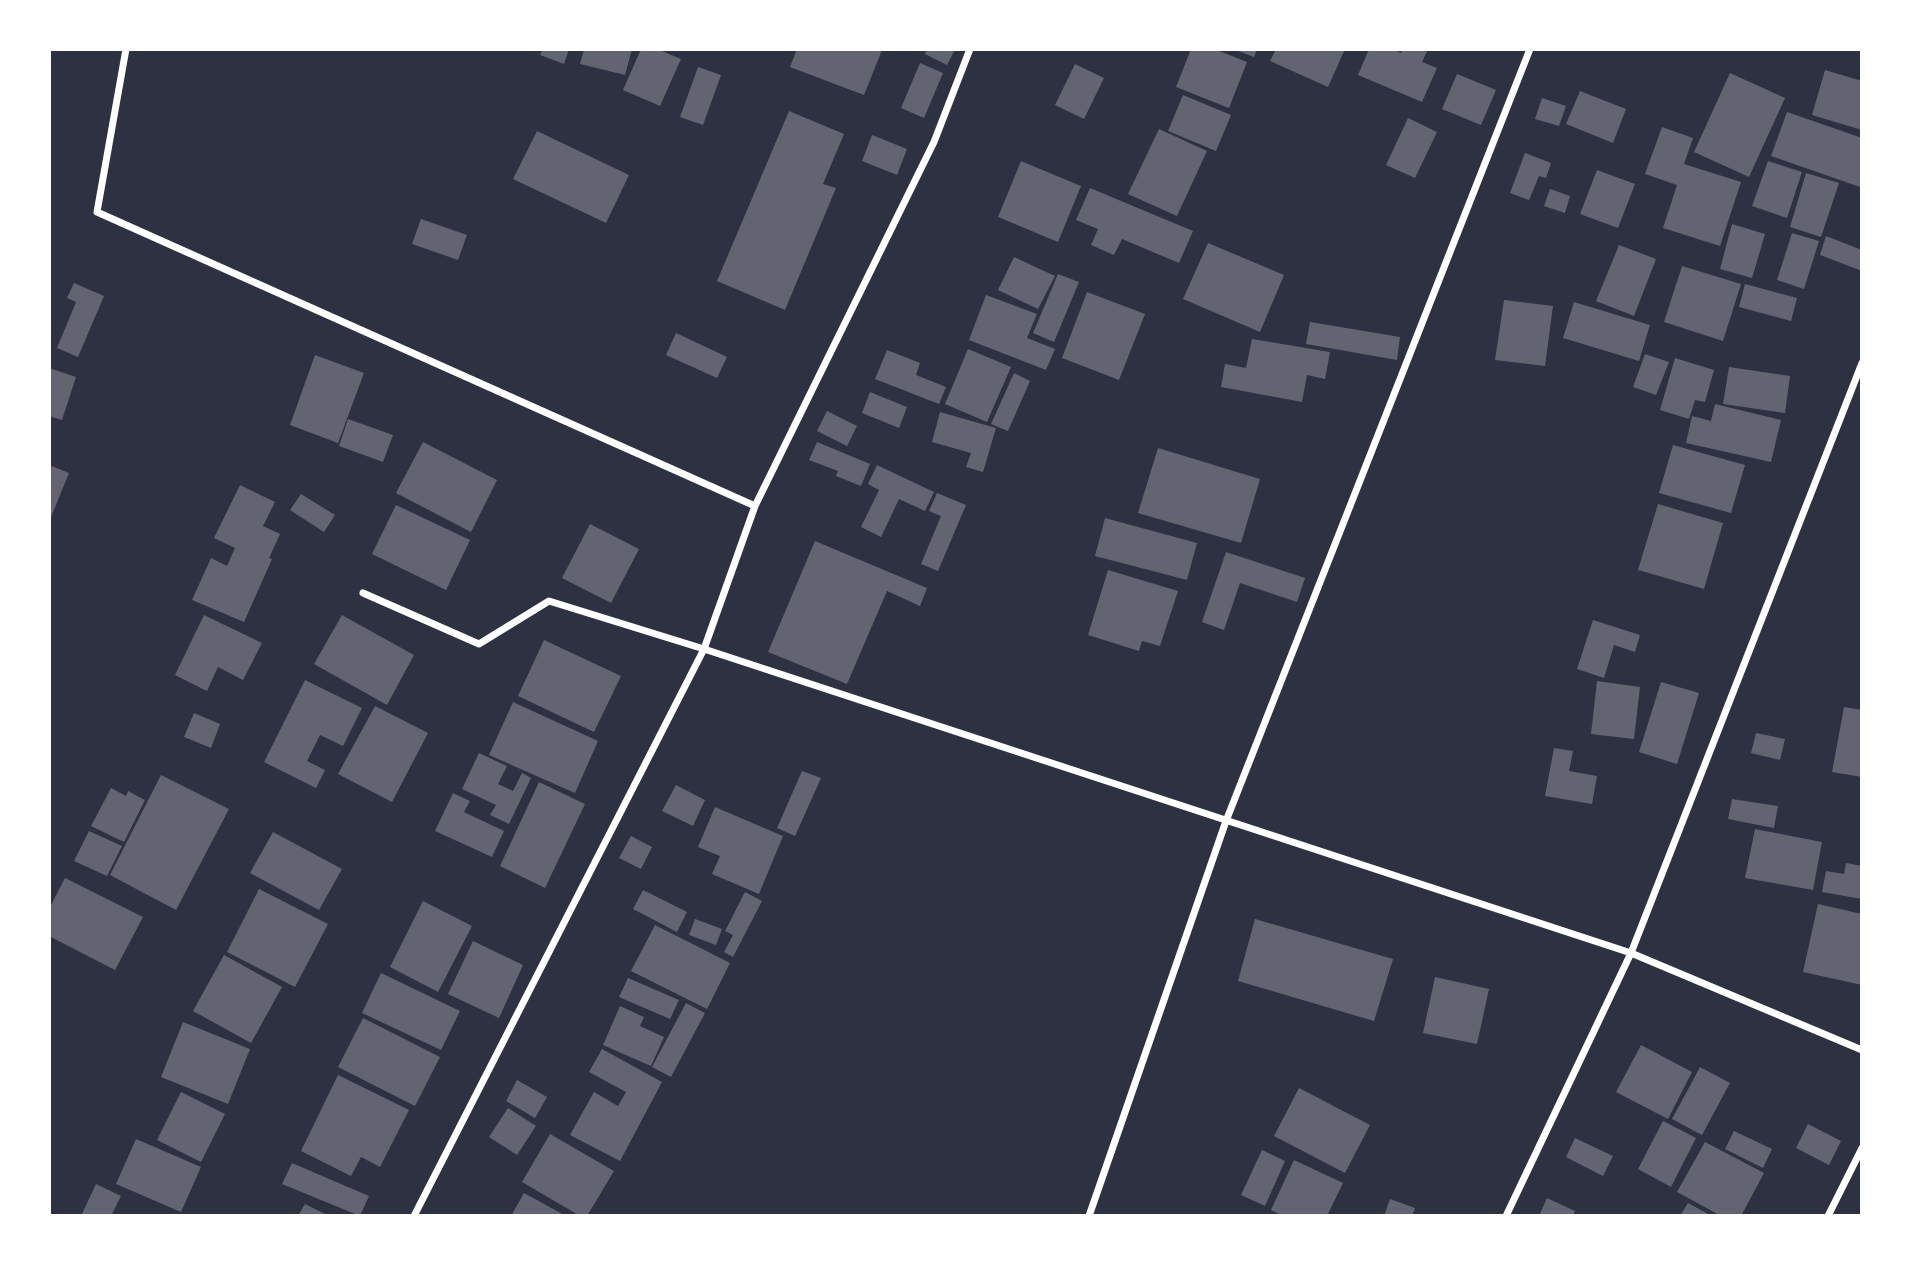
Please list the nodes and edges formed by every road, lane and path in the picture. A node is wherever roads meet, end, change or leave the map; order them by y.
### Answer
1 (126, 49) edge
2 (970, 49) edge
3 (1530, 49) edge
4 (1862, 363) edge
5 (755, 506) junction
6 (363, 593) dead end
7 (704, 649) junction
8 (1227, 821) junction
9 (1631, 953) junction
10 (1862, 1050) edge
11 (1862, 1148) edge
12 (414, 1216) edge
13 (1089, 1216) edge
14 (1506, 1216) edge
15 (1828, 1216) edge

1 - 5 street
2 - 5 street
3 - 8 street
4 - 9 street
5 - 7 street
6 - 7 street
7 - 8 street
7 - 12 street
8 - 9 street
8 - 13 street
9 - 10 street
9 - 14 street
11 - 15 street

